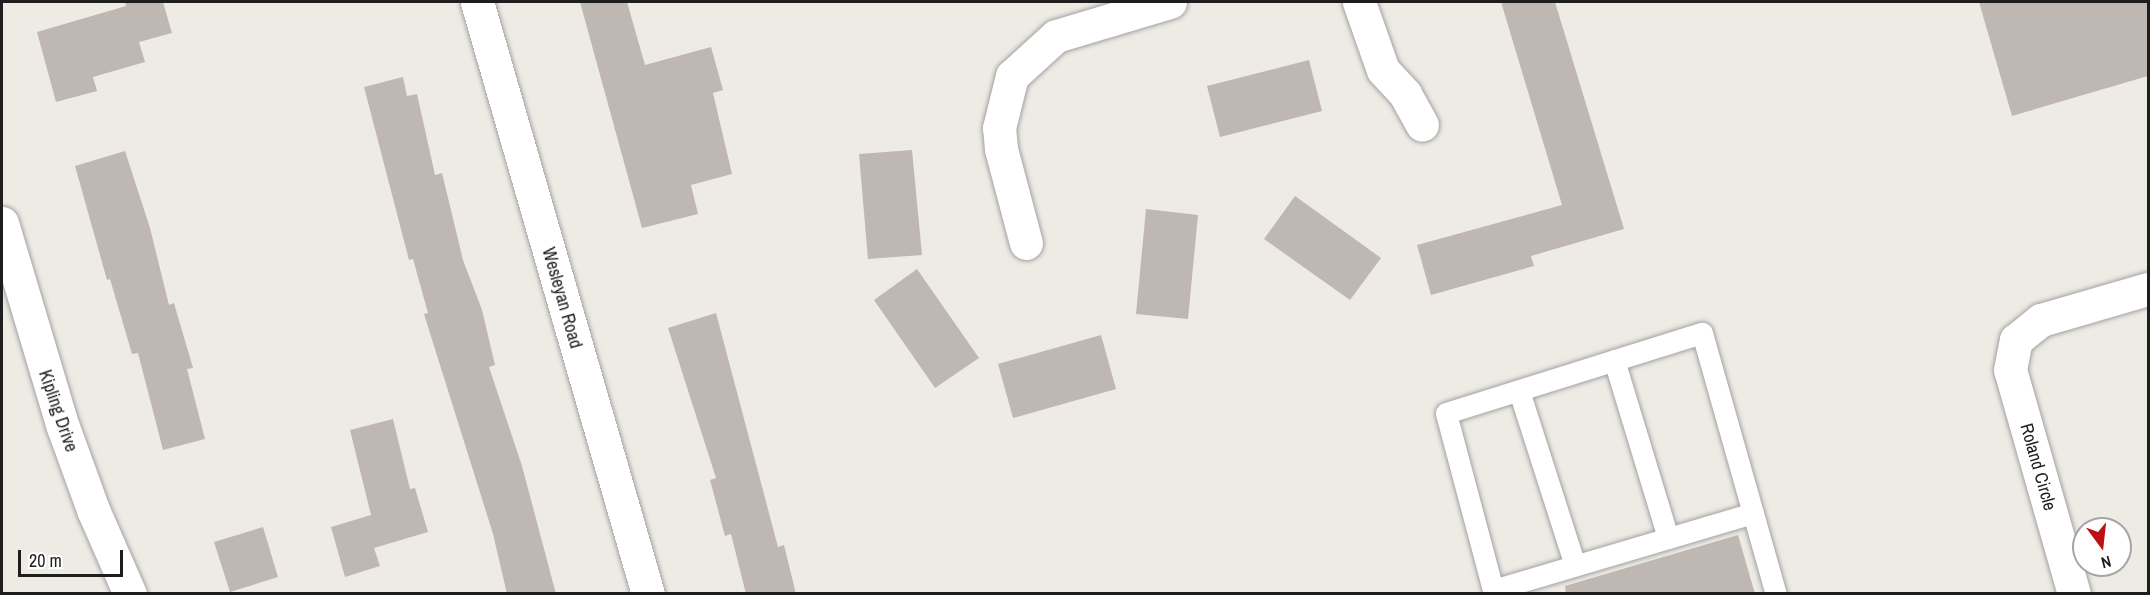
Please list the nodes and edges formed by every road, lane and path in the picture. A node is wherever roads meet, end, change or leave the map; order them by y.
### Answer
1 (477, 2) edge
2 (1170, 2) edge
3 (1359, 2) edge
4 (1422, 125) dead end
5 (2, 223) edge
6 (1026, 243) dead end
7 (2148, 289) edge
8 (1614, 360) junction
9 (1519, 391) junction
10 (1753, 513) junction
11 (1668, 538) junction
12 (1575, 566) junction
13 (1494, 592) edge
14 (130, 594) edge
15 (648, 594) edge
16 (1776, 594) edge
17 (2074, 594) edge

1 - 15 street, Wesleyan Road
2 - 6 street
3 - 4 street
5 - 14 street, Kipling Drive
7 - 17 street, Roland Circle
8 - 9 lane
8 - 10 lane
8 - 11 lane
9 - 12 lane
9 - 13 lane
10 - 11 lane
10 - 16 lane
11 - 12 lane
12 - 13 lane

